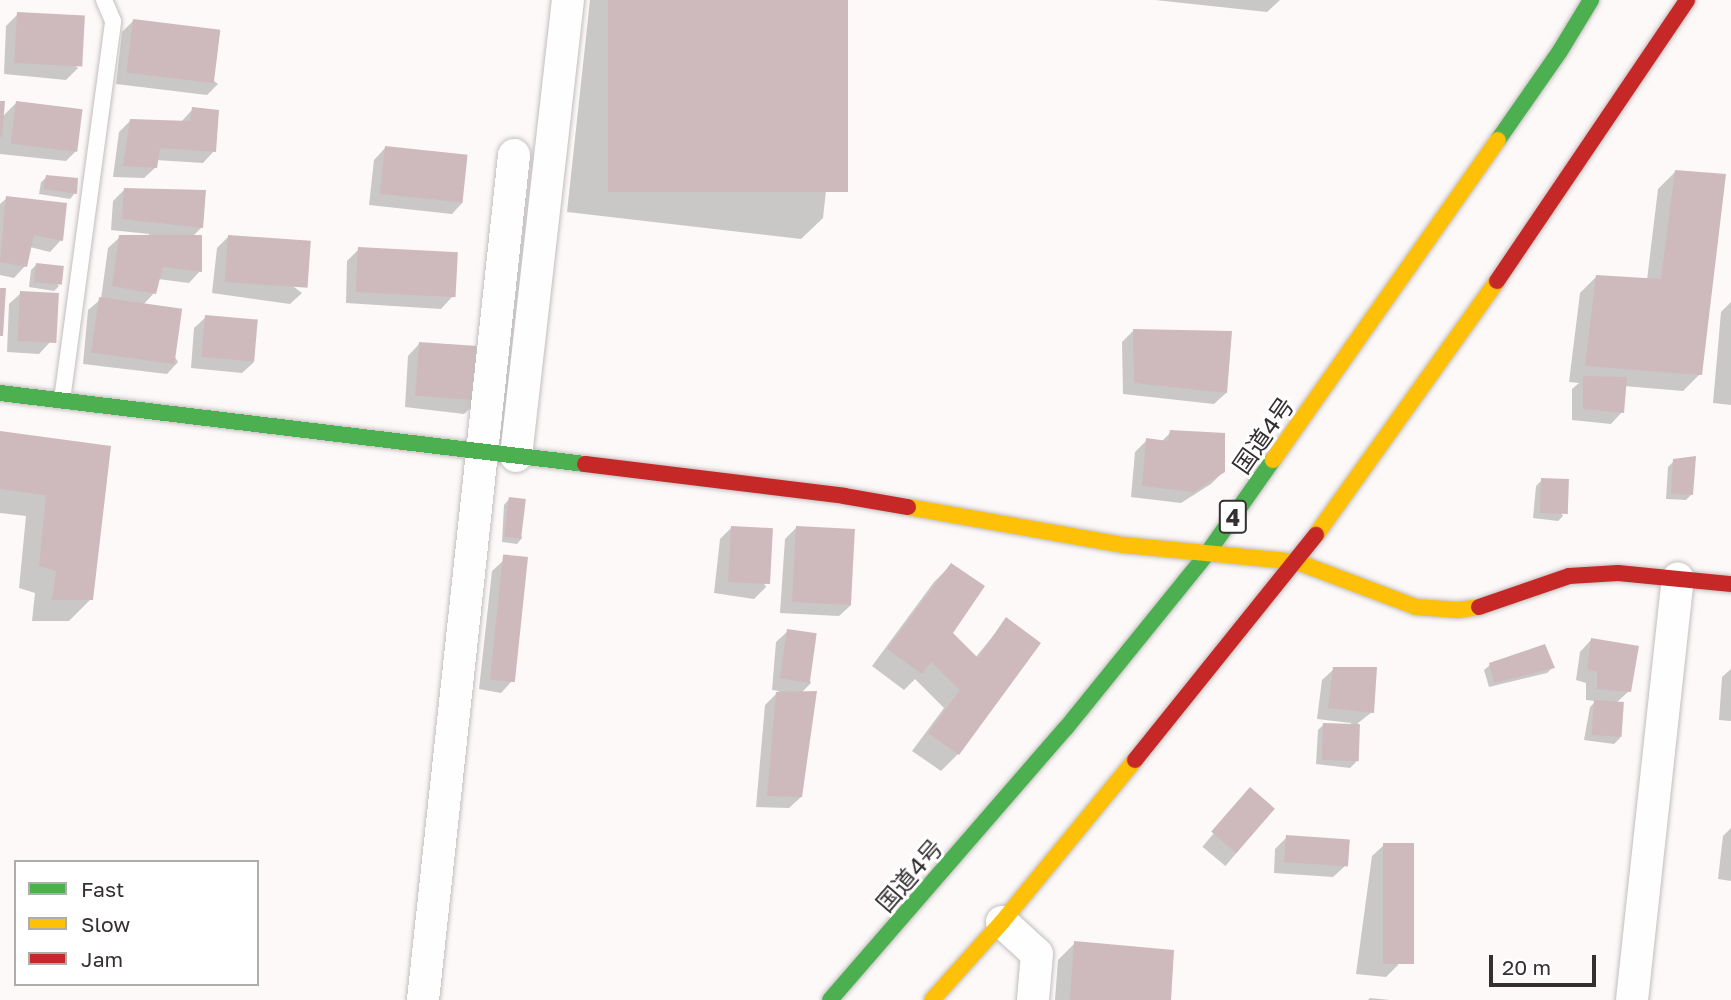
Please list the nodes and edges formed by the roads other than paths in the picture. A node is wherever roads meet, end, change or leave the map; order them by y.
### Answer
1 (104, 0) edge
2 (568, 0) edge
3 (1591, 0) edge
4 (1687, 0) edge
5 (514, 155) dead end
6 (0, 393) edge
7 (62, 400) junction
8 (483, 454) junction
9 (516, 457) junction
10 (1206, 555) junction
11 (1297, 562) junction
12 (1678, 579) junction
13 (1731, 584) edge
14 (1002, 922) junction
15 (423, 1000) edge
16 (830, 1000) edge
17 (932, 1000) edge
18 (1033, 1000) edge
19 (1632, 1000) edge

1 - 7 lane
2 - 9 street
3 - 10 main road, 国道4号 / 4
4 - 11 main road
5 - 8 street
6 - 7 main road
7 - 8 main road
8 - 9 main road
8 - 15 street
9 - 10 main road
10 - 11 main road
10 - 16 main road, 国道4号 / 4
11 - 12 main road
11 - 14 main road
12 - 13 main road
12 - 19 street
14 - 17 main road
14 - 18 street

